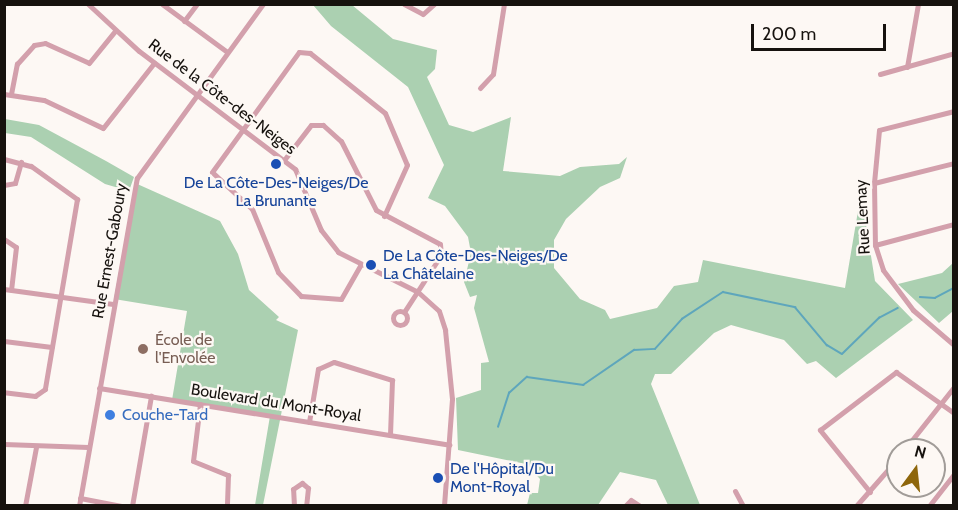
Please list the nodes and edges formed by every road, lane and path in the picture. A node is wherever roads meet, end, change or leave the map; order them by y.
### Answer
1 (88, 4) edge
2 (162, 4) edge
3 (197, 4) edge
4 (263, 4) edge
5 (404, 4) edge
6 (434, 4) edge
7 (504, 4) edge
8 (918, 4) edge
9 (184, 21) junction
10 (115, 31) junction
11 (227, 52) junction
12 (954, 53) edge
13 (154, 63) junction
14 (907, 67) junction
15 (880, 74) dead end
16 (480, 88) dead end
17 (8, 94) edge
18 (196, 94) junction
19 (954, 111) edge
20 (241, 127) junction
21 (5, 159) edge
22 (284, 159) junction
23 (21, 162) junction
24 (954, 163) edge
25 (874, 183) junction
26 (4, 185) edge
27 (384, 216) junction
28 (954, 225) edge
29 (4, 239) edge
30 (875, 245) junction
31 (360, 264) junction
32 (8, 289) edge
33 (418, 292) junction
34 (61, 297) junction
35 (113, 304) junction
36 (404, 312) dead end
37 (4, 341) edge
38 (954, 345) edge
39 (52, 347) junction
40 (954, 387) edge
41 (99, 388) junction
42 (4, 392) edge
43 (151, 396) junction
44 (941, 403) junction
45 (200, 405) junction
46 (954, 413) edge
47 (309, 422) junction
48 (390, 435) junction
49 (913, 438) edge
50 (4, 444) edge
51 (449, 445) junction
52 (36, 447) junction
53 (88, 447) junction
54 (886, 473) edge
55 (954, 474) edge
56 (735, 491) dead end
57 (870, 492) junction
58 (80, 498) junction
59 (25, 506) edge
60 (79, 506) edge
61 (121, 506) edge
62 (132, 506) edge
63 (227, 506) edge
64 (294, 506) edge
65 (306, 506) edge
66 (444, 506) edge
67 (625, 506) edge
68 (640, 506) edge
69 (743, 506) edge
70 (856, 506) edge
71 (928, 506) edge

1 - 10 street, Rue de la Côte-des-Neiges
2 - 9 street
3 - 9 street
4 - 11 street, Rue Ernest-Gaboury
5 - 6 street
7 - 16 street
8 - 14 street
9 - 11 street
10 - 13 street, Rue de la Côte-des-Neiges
10 - 17 street
11 - 18 street, Rue Ernest-Gaboury
12 - 14 street
13 - 17 street
13 - 18 street, Rue de la Côte-des-Neiges
14 - 15 street
18 - 20 street, Rue de la Côte-des-Neiges
18 - 35 street, Rue Ernest-Gaboury
19 - 25 street, Rue Lemay
20 - 22 street, Rue de la Côte-des-Neiges
20 - 27 street
20 - 31 street
21 - 23 street
22 - 27 street
22 - 31 street, Rue de la Côte-des-Neiges
23 - 26 street
23 - 34 street
24 - 25 street
25 - 30 street, Rue Lemay
27 - 33 street
28 - 30 street
29 - 32 street
30 - 38 street, Rue Lemay
31 - 33 street, Rue de la Côte-des-Neiges
32 - 34 street
33 - 36 street
33 - 51 street, Rue de la Côte-des-Neiges
34 - 35 street
34 - 39 street
35 - 41 street, Rue Ernest-Gaboury
37 - 39 street
39 - 42 street
40 - 44 street
41 - 43 street, Boulevard du Mont-Royal
41 - 53 street, Rue Ernest-Gaboury
43 - 45 street, Boulevard du Mont-Royal
43 - 62 street
44 - 46 street
44 - 49 street
44 - 57 street
45 - 47 street, Boulevard du Mont-Royal
45 - 63 street
47 - 48 street, Boulevard du Mont-Royal
47 - 48 street
48 - 51 street, Boulevard du Mont-Royal
50 - 52 street
51 - 66 street, Rue de la Côte-des-Neiges
52 - 53 street
52 - 59 street
53 - 58 street, Rue Ernest-Gaboury
54 - 57 street
55 - 71 street
56 - 69 street
57 - 70 street
58 - 60 street, Rue Ernest-Gaboury
58 - 61 street
64 - 65 street
67 - 68 street

